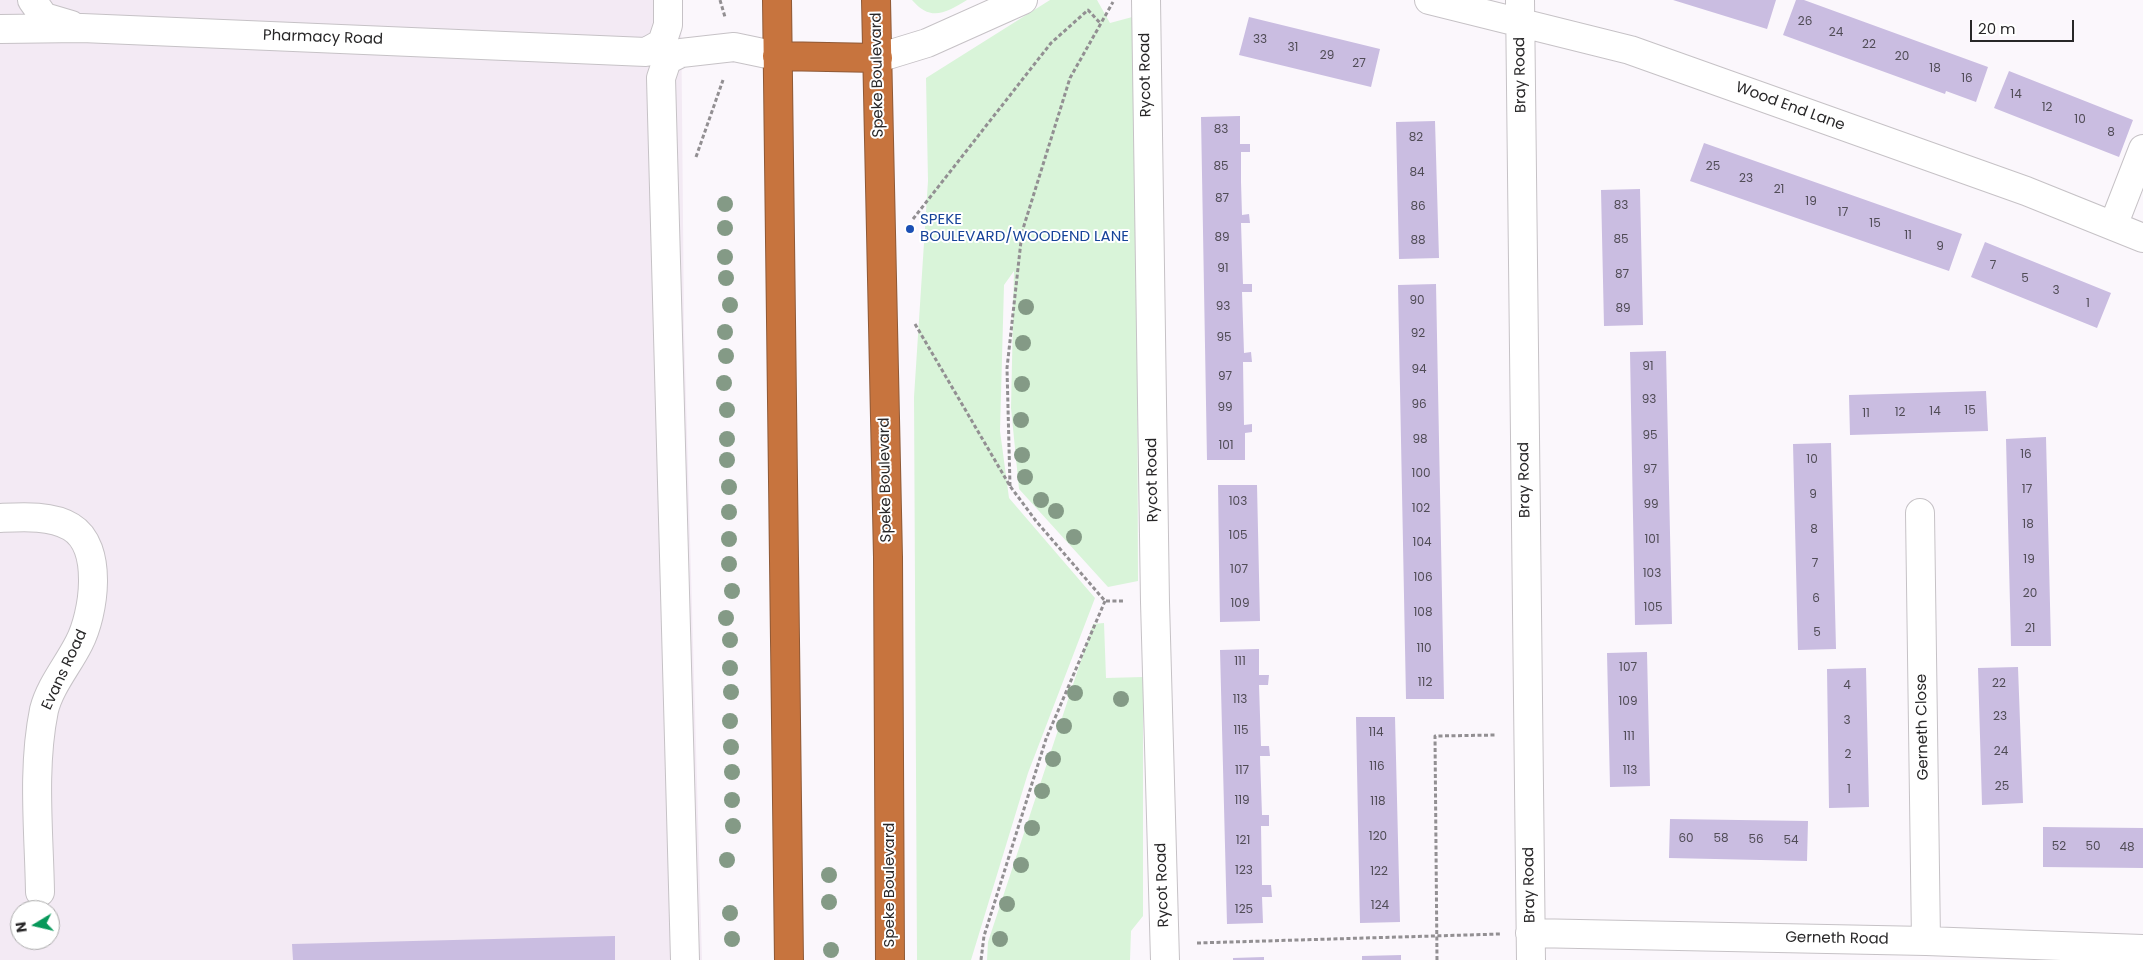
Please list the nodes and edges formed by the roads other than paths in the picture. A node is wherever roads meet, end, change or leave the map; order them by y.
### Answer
1 (32, 0) edge
2 (668, 0) edge
3 (777, 0) edge
4 (876, 0) edge
5 (1023, 0) edge
6 (1146, 0) edge
7 (1429, 0) edge
8 (1520, 12) edge
9 (82, 28) junction
10 (0, 29) edge
11 (777, 56) junction
12 (878, 58) junction
13 (2143, 149) edge
14 (2113, 226) junction
15 (2143, 238) edge
16 (1920, 513) dead end
17 (0, 518) edge
18 (40, 892) dead end
19 (1530, 933) junction
20 (1926, 941) junction
21 (2143, 949) edge
22 (1165, 952) edge
23 (685, 960) edge
24 (789, 960) edge
25 (890, 960) edge
26 (1531, 960) edge

1 - 9 street
2 - 9 street, Pharmacy Road
3 - 11 highway
4 - 12 highway, Speke Boulevard
5 - 12 street
6 - 22 street, Rycot Road
7 - 8 street, Wood End Lane
8 - 14 street, Wood End Lane
8 - 19 street, Bray Road
9 - 10 street, Pharmacy Road
11 - 12 highway
11 - 23 street
11 - 24 highway
12 - 25 highway, Speke Boulevard
13 - 14 street
14 - 15 street, Wood End Lane
16 - 20 street, Gerneth Close
17 - 18 street, Evans Road
19 - 20 street, Gerneth Road
19 - 26 street, Bray Road
20 - 21 street, Gerneth Road

